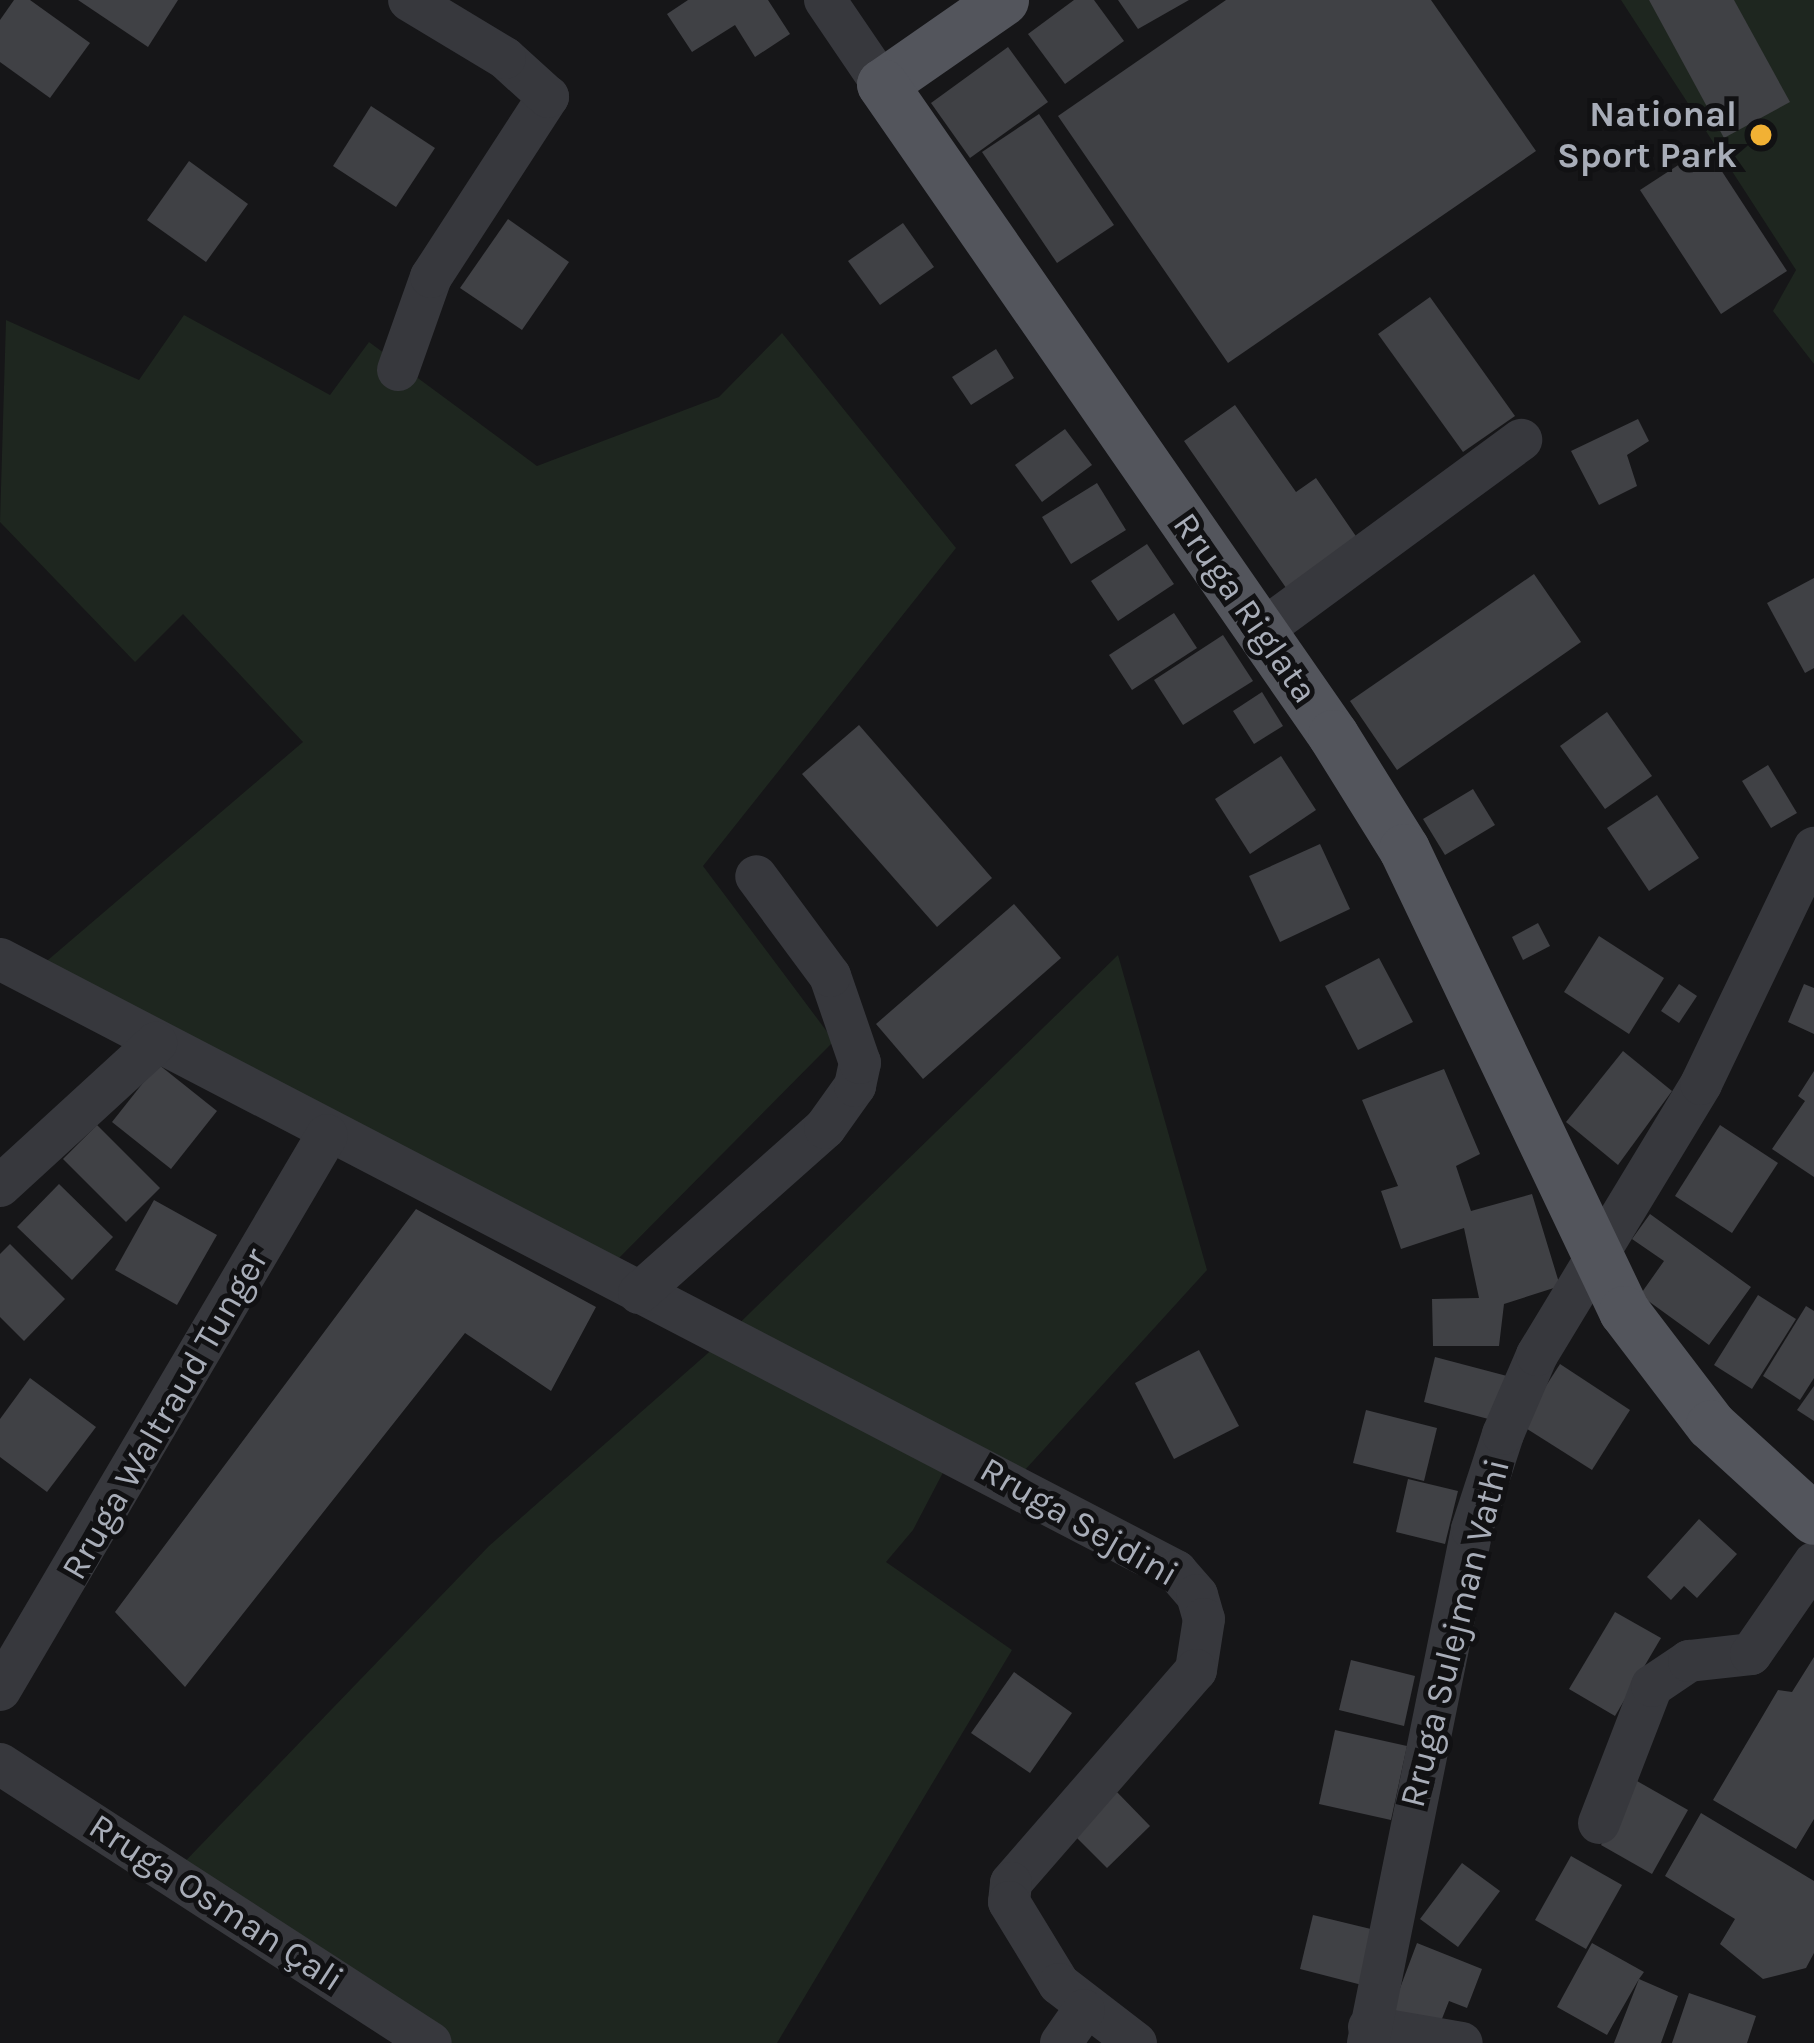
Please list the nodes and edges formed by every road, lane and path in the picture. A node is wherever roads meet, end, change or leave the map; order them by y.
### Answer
1 (409, 0) edge
2 (825, 0) edge
3 (1004, 0) edge
4 (882, 83) junction
5 (398, 370) dead end
6 (1521, 440) dead end
7 (1261, 632) junction
8 (1814, 848) edge
9 (756, 876) dead end
10 (0, 959) edge
11 (156, 1043) junction
12 (327, 1135) junction
13 (0, 1186) edge
14 (1594, 1258) junction
15 (639, 1292) junction
16 (1814, 1519) edge
17 (1814, 1563) edge
18 (0, 1690) edge
19 (0, 1763) edge
20 (1599, 1823) dead end
21 (1072, 2027) edge
22 (1368, 2035) edge
23 (431, 2043) edge
24 (1136, 2043) edge
25 (1462, 2043) edge

1 - 5 street
2 - 4 street, Rruga Riglata
3 - 4 main road
4 - 7 main road, Rruga Riglata
6 - 7 street
7 - 14 main road, Rruga Riglata
8 - 14 street, Rruga Sulejman Vathi
9 - 15 street
10 - 11 street, Rruga Sejdini
11 - 12 street, Rruga Sejdini
11 - 13 street
12 - 15 street, Rruga Sejdini
12 - 18 street, Rruga Waltraud Tunger
14 - 16 main road, Rruga Riglata
14 - 22 street, Rruga Sulejman Vathi
15 - 21 street, Rruga Sejdini
17 - 20 street
19 - 23 street, Rruga Osman Çali
21 - 24 street, Rruga Sejdini
22 - 25 street, Rruga Sulejman Vathi

